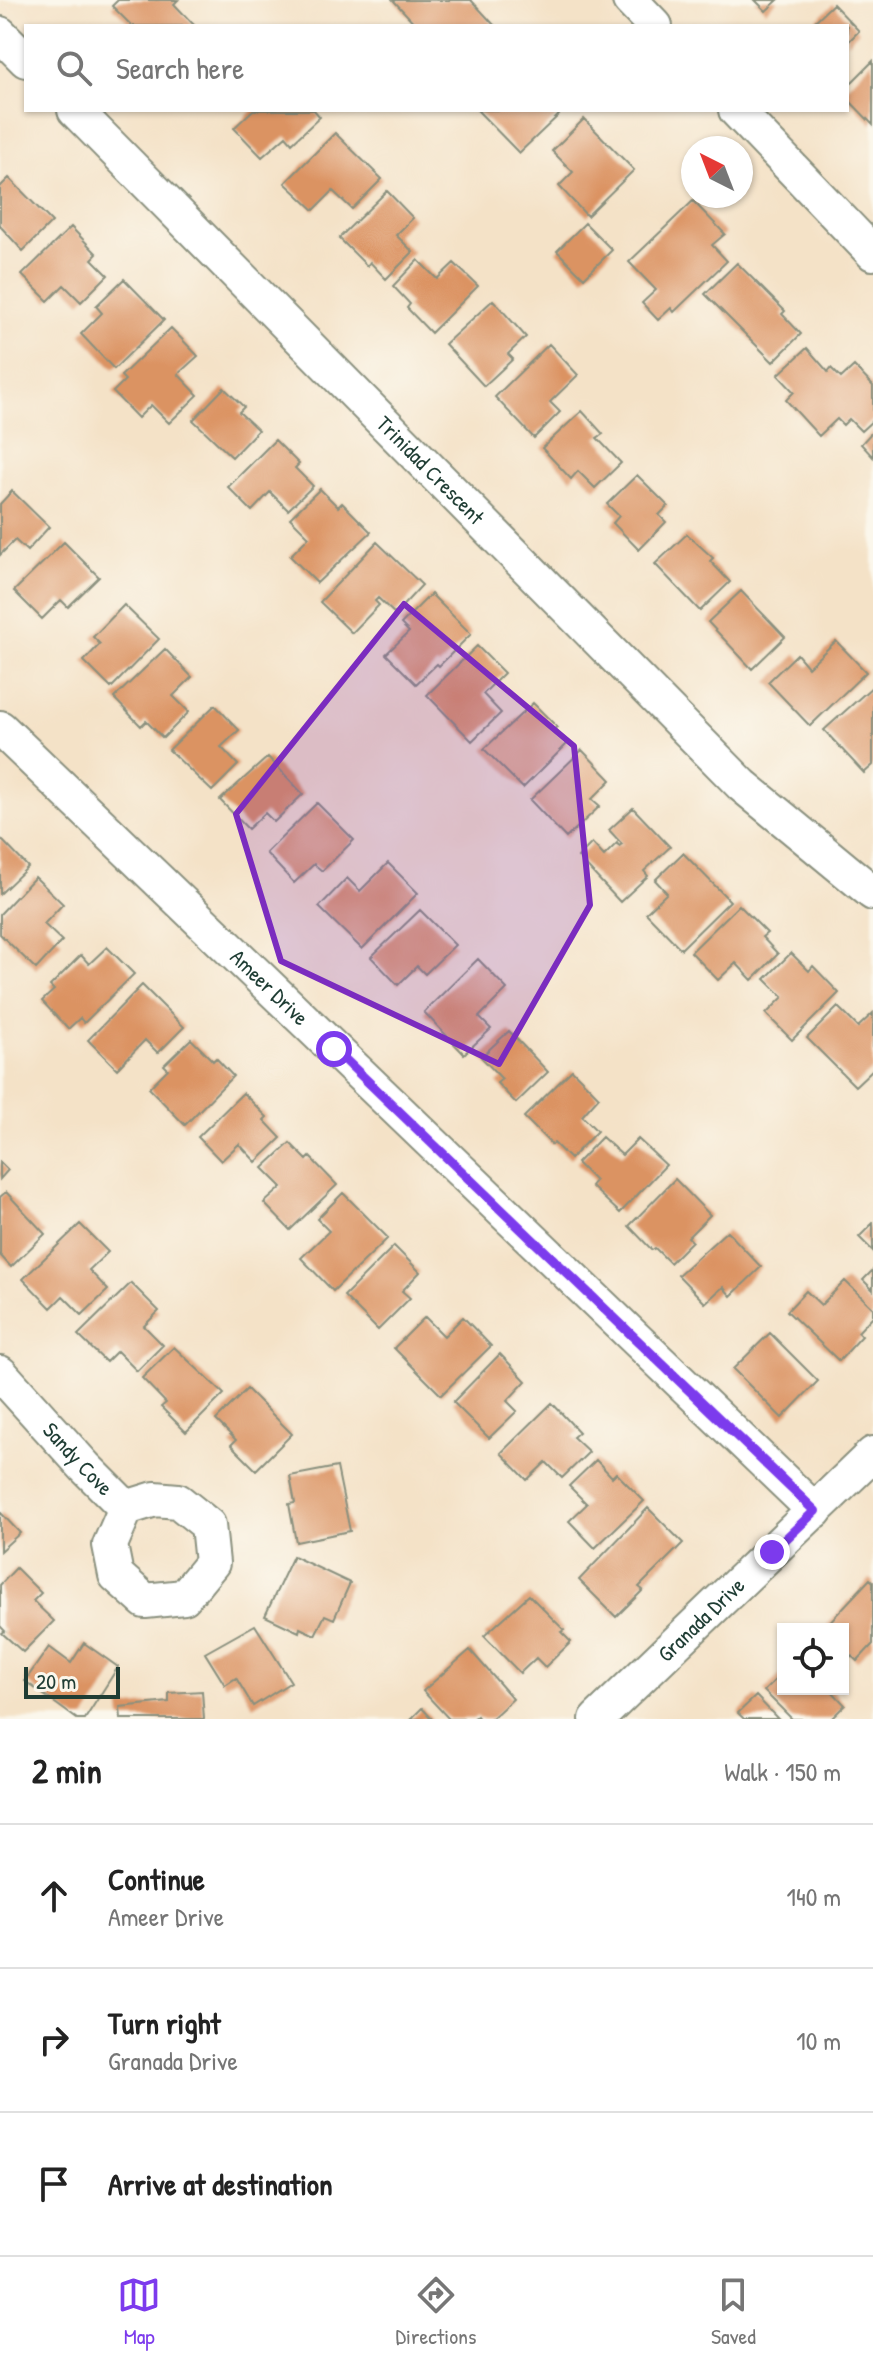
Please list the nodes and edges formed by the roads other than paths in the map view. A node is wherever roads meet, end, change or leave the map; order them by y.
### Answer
1 (630, 0) edge
2 (653, 24) edge
3 (0, 34) edge
4 (24, 58) edge
5 (77, 112) edge
6 (738, 112) edge
7 (873, 253) edge
8 (0, 728) edge
9 (873, 893) edge
10 (0, 1373) edge
11 (873, 1454) edge
12 (126, 1508) dead end
13 (815, 1511) junction
14 (597, 1719) edge

1 - 2 street
3 - 4 street
5 - 9 street, Trinidad Crescent
6 - 7 street
8 - 13 street, Ameer Drive
10 - 12 street, Sandy Cove
11 - 13 street, Granada Drive
13 - 14 street, Granada Drive

